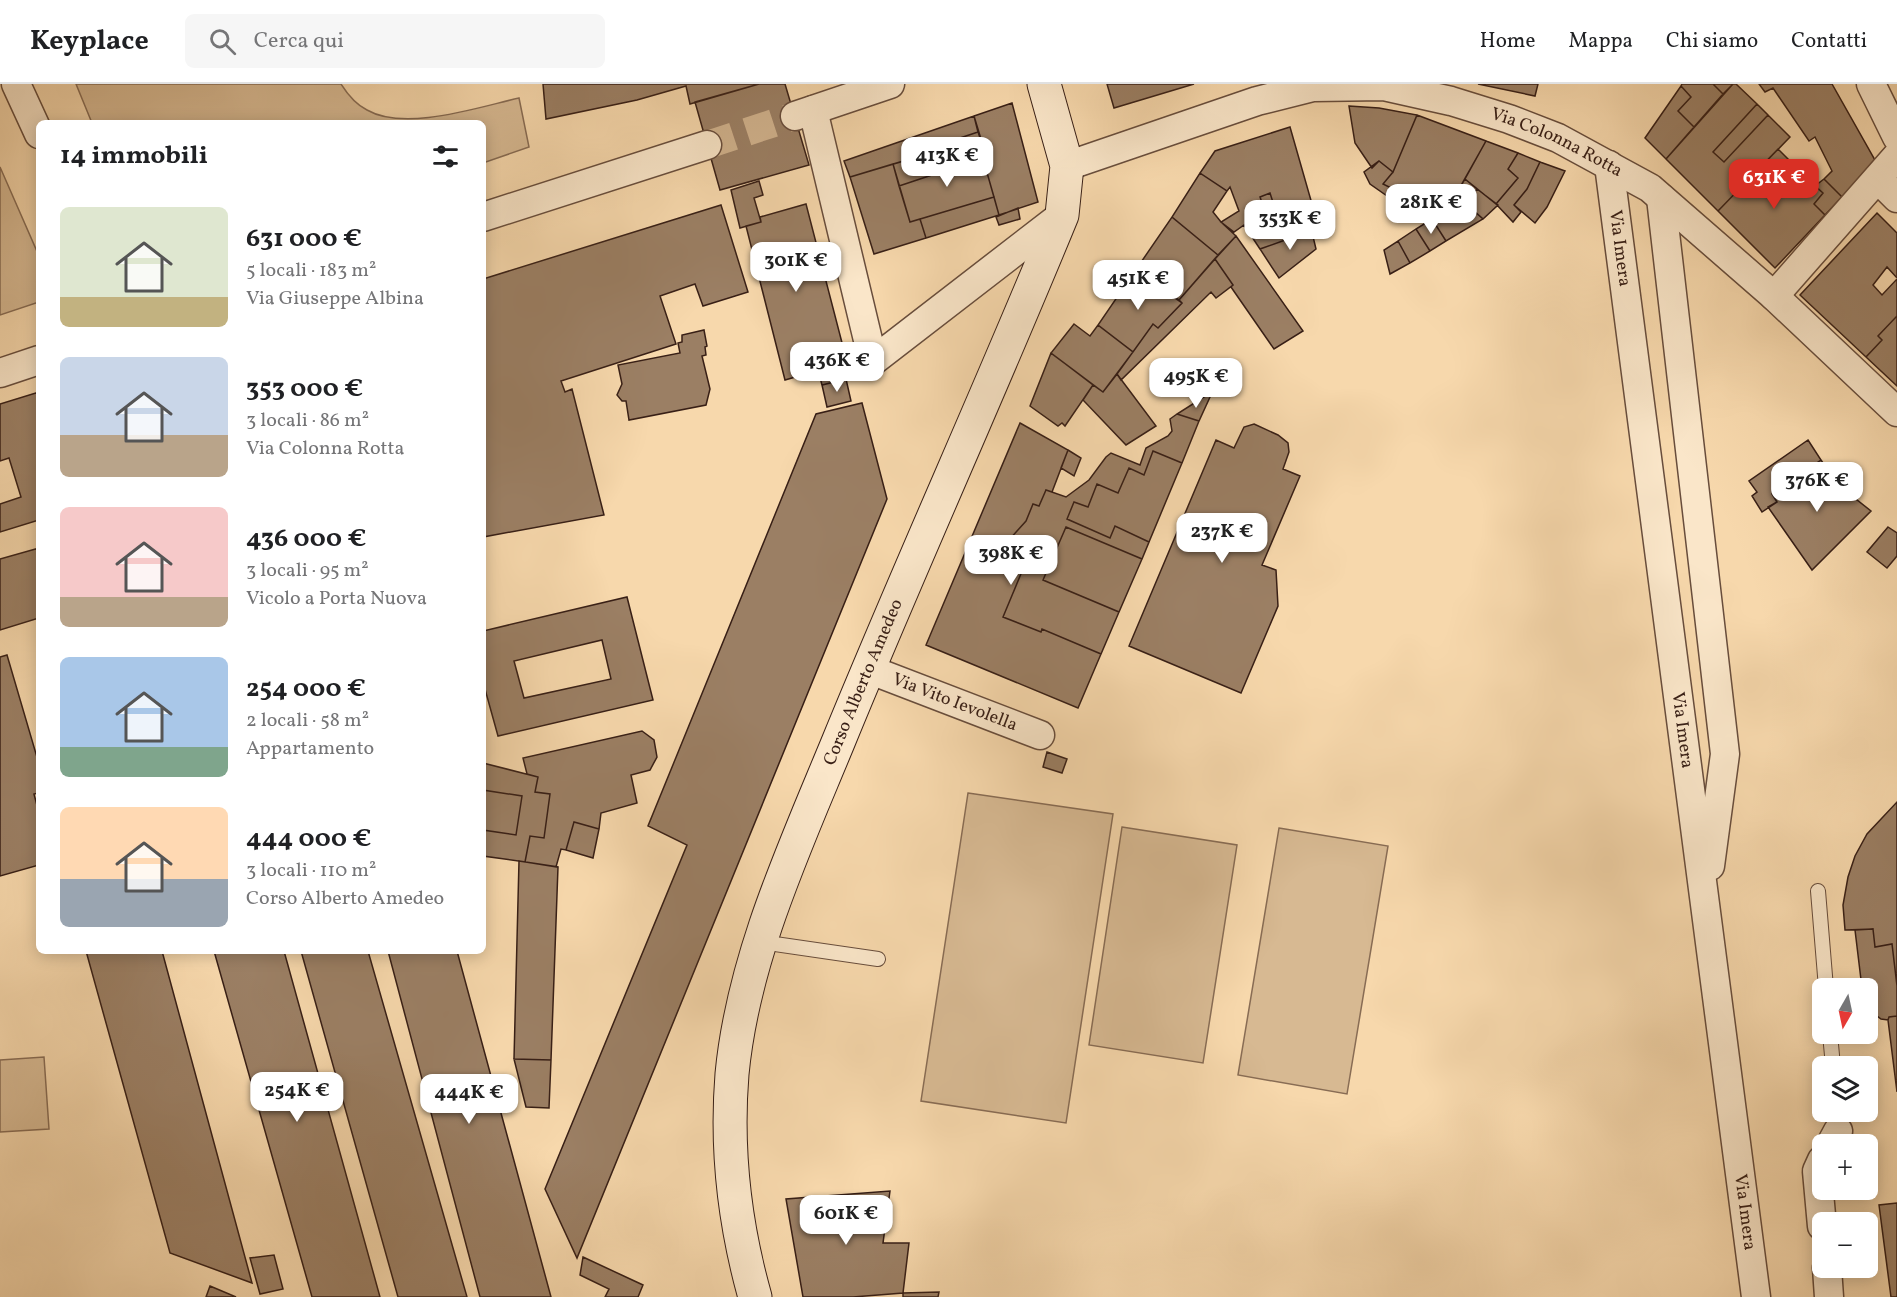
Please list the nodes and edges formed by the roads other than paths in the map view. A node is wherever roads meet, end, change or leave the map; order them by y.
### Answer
1 (16, 84) edge
2 (890, 84) edge
3 (1044, 84) edge
4 (1871, 84) edge
5 (36, 127) edge
6 (1897, 137) edge
7 (707, 145) tunnel mouth
8 (1897, 156) edge
9 (1609, 165) junction
10 (1067, 166) junction
11 (1888, 188) edge
12 (1661, 198) junction
13 (1062, 215) junction
14 (486, 216) edge
15 (1774, 296) junction
16 (36, 361) edge
17 (0, 373) edge
18 (1897, 412) edge
19 (868, 669) junction
20 (1041, 735) dead end
21 (1818, 891) dead end
22 (1705, 904) junction
23 (761, 942) junction
24 (878, 959) dead end
25 (1825, 978) edge
26 (1828, 1278) edge
27 (755, 1297) edge
28 (1756, 1297) edge
29 (1829, 1297) edge

1 - 5 street
2 - 13 street
3 - 10 street, Corso Alberto Amedeo
4 - 6 street
7 - 14 street
8 - 11 street
9 - 10 street, Via Colonna Rotta
9 - 12 street, Via Colonna Rotta
9 - 22 street, Via Imera
10 - 13 street, Corso Alberto Amedeo
11 - 15 street
12 - 15 street, Via Colonna Rotta
12 - 22 street
13 - 19 street, Corso Alberto Amedeo
15 - 18 street, Via Colonna Rotta
16 - 17 street
19 - 20 street, Via Vito Ievolella
19 - 23 street, Corso Alberto Amedeo
21 - 25 lane
22 - 28 street, Via Imera
23 - 24 lane
23 - 27 street, Corso Alberto Amedeo
26 - 29 street

